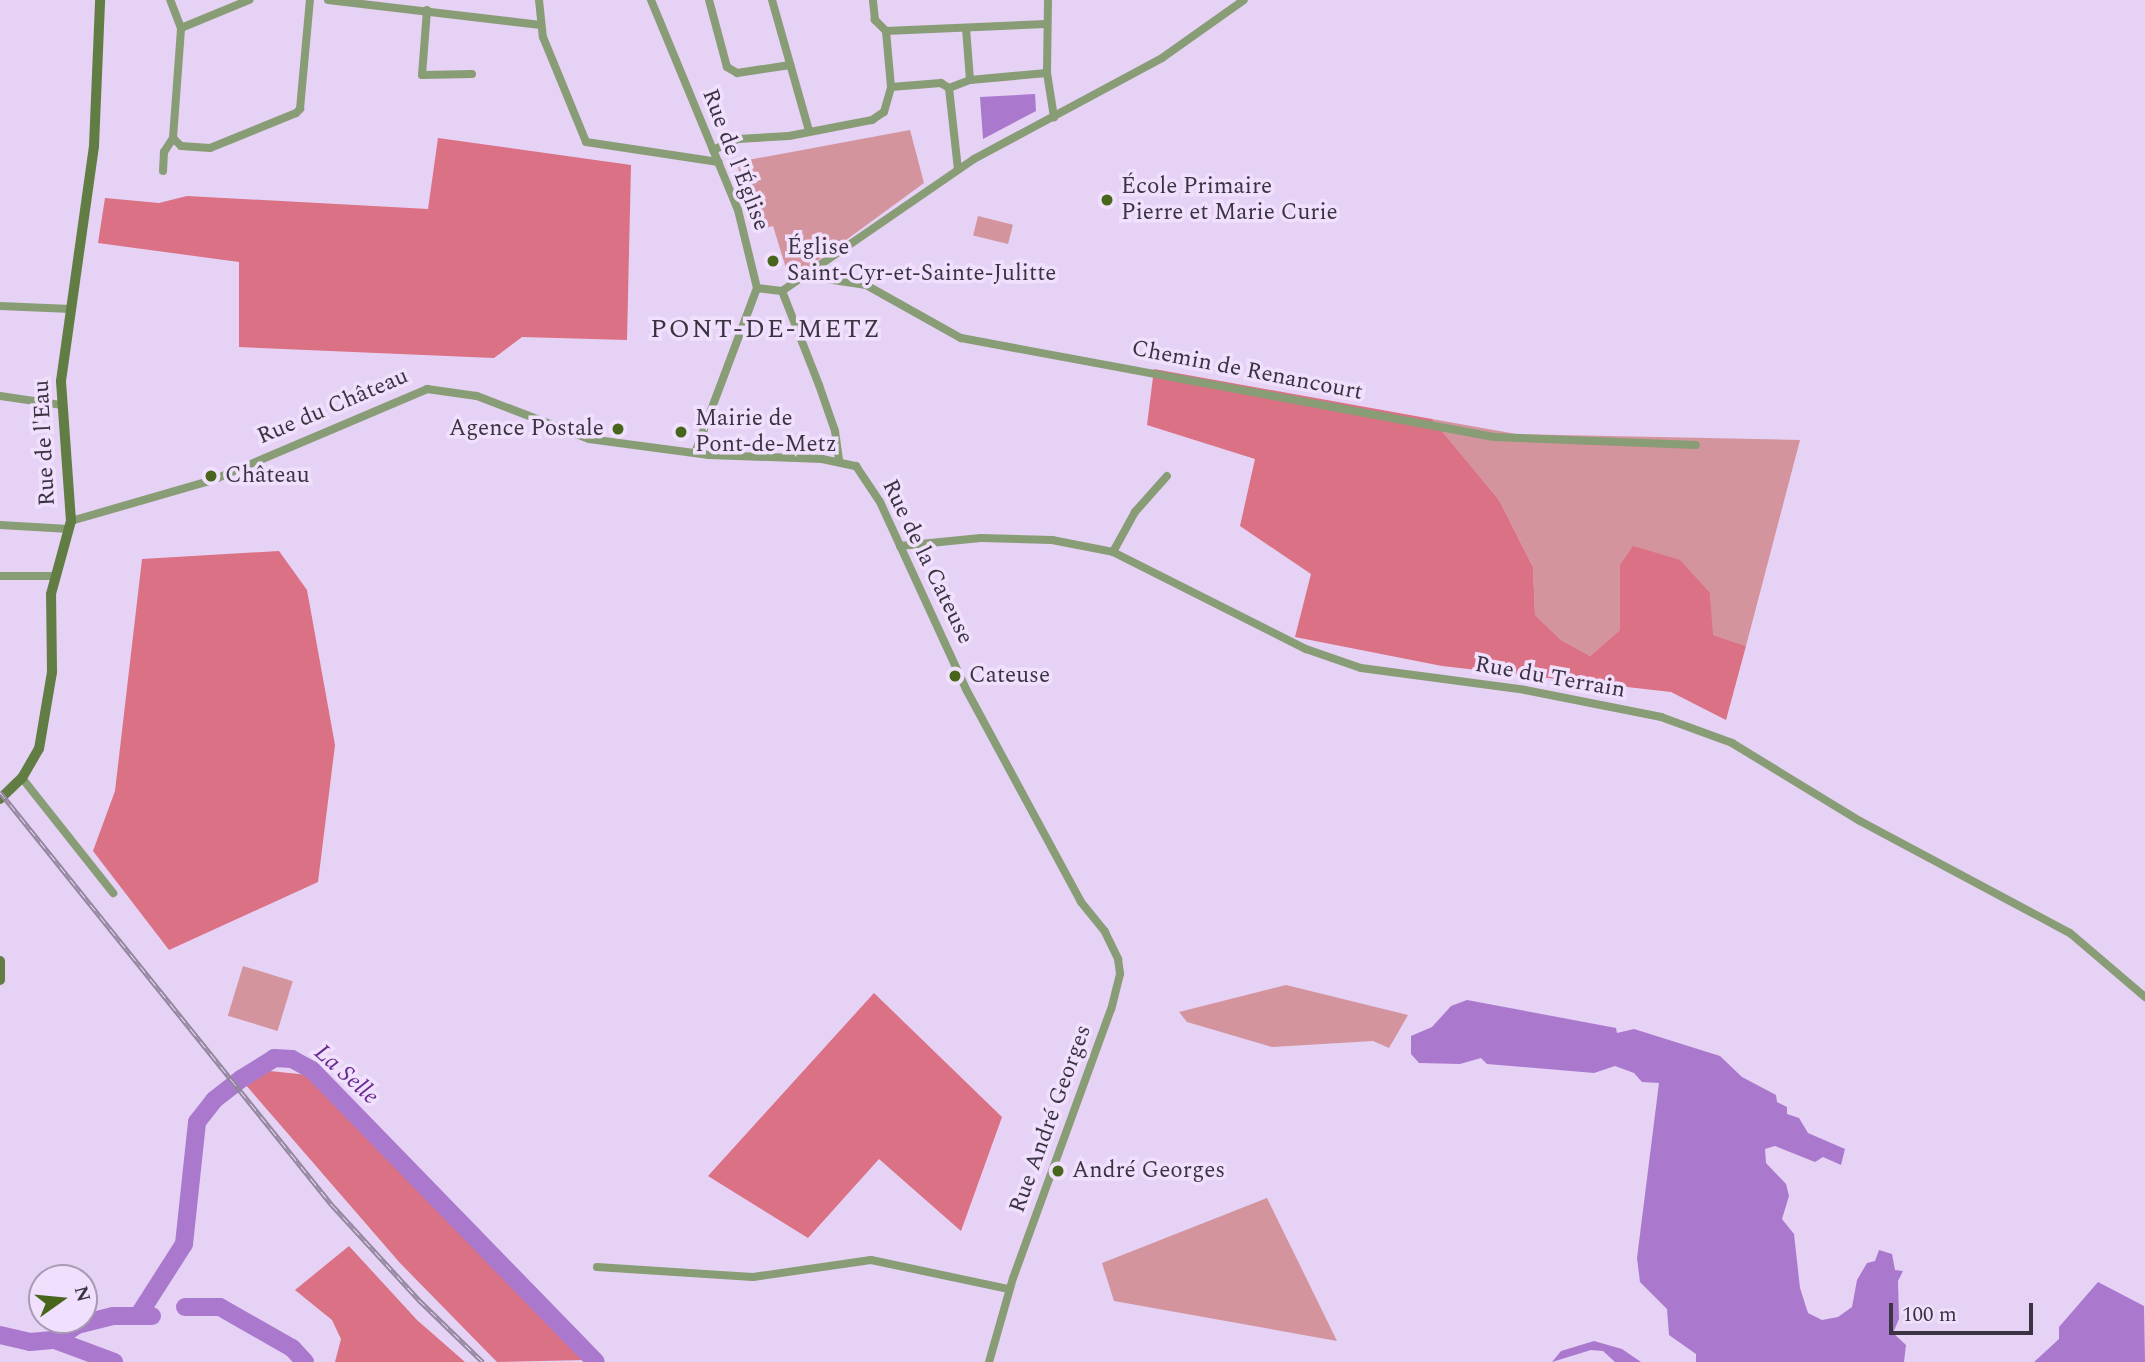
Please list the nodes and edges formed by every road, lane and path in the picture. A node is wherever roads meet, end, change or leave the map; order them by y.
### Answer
1 (103, 0) edge
2 (170, 0) edge
3 (249, 0) edge
4 (310, 0) edge
5 (328, 0) edge
6 (539, 0) edge
7 (651, 0) edge
8 (709, 0) edge
9 (772, 0) edge
10 (873, 0) edge
11 (1048, 0) edge
12 (1244, 0) edge
13 (427, 10) junction
14 (1046, 24) junction
15 (541, 25) junction
16 (181, 28) junction
17 (966, 28) junction
18 (886, 31) junction
19 (790, 65) junction
20 (1047, 73) junction
21 (472, 74) dead end
22 (970, 80) junction
23 (891, 88) junction
24 (949, 88) junction
25 (1054, 117) junction
26 (809, 131) junction
27 (173, 138) junction
28 (713, 150) junction
29 (718, 162) junction
30 (958, 170) junction
31 (163, 171) dead end
32 (806, 276) junction
33 (757, 288) junction
34 (782, 292) junction
35 (0, 306) edge
36 (71, 309) junction
37 (0, 396) edge
38 (62, 405) junction
39 (1696, 446) dead end
40 (695, 453) junction
41 (839, 461) junction
42 (1167, 476) dead end
43 (0, 525) edge
44 (70, 525) junction
45 (900, 546) junction
46 (1112, 552) junction
47 (0, 576) edge
48 (54, 576) junction
49 (22, 778) junction
50 (0, 800) edge
51 (113, 894) dead end
52 (1118, 959) joint
53 (0, 961) edge
54 (0, 980) edge
55 (2145, 997) edge
56 (597, 1267) dead end
57 (1009, 1289) junction
58 (989, 1362) edge

1 - 36 street, Rue de l'Eau
2 - 16 street
3 - 16 street
4 - 27 street
5 - 13 street
6 - 15 street
7 - 28 street, Rue de l'Église
8 - 19 street
9 - 19 street
10 - 18 street
11 - 14 street
12 - 25 street
13 - 15 street
13 - 21 street
14 - 17 street
14 - 20 street
15 - 29 street
16 - 27 street
17 - 18 street
17 - 22 street
18 - 23 street
19 - 26 street
20 - 22 street
20 - 25 street
22 - 24 street
23 - 24 street
23 - 26 street
24 - 30 street
25 - 30 street
26 - 28 street
27 - 31 street
28 - 29 street, Rue de l'Église
29 - 33 street, Rue de l'Église
30 - 32 street
32 - 34 street
32 - 39 street, Chemin de Renancourt
33 - 34 street
33 - 40 street
34 - 41 street
35 - 36 street
36 - 38 street, Rue de l'Eau
37 - 38 street
38 - 44 street, Rue de l'Eau
40 - 41 street, Rue du Château
40 - 44 street, Rue du Château
41 - 45 street, Rue de la Cateuse
42 - 46 street
43 - 44 street, Rue du Château
44 - 48 street, Rue de l'Eau
45 - 46 street, Rue du Terrain
45 - 52 street, Rue de la Cateuse
46 - 55 street, Rue du Terrain
47 - 48 street
48 - 49 street, Rue de l'Eau
49 - 50 street, Rue de l'Eau
49 - 51 street
52 - 57 street, Rue André Georges
53 - 54 street
56 - 57 street
57 - 58 street, Rue André Georges

